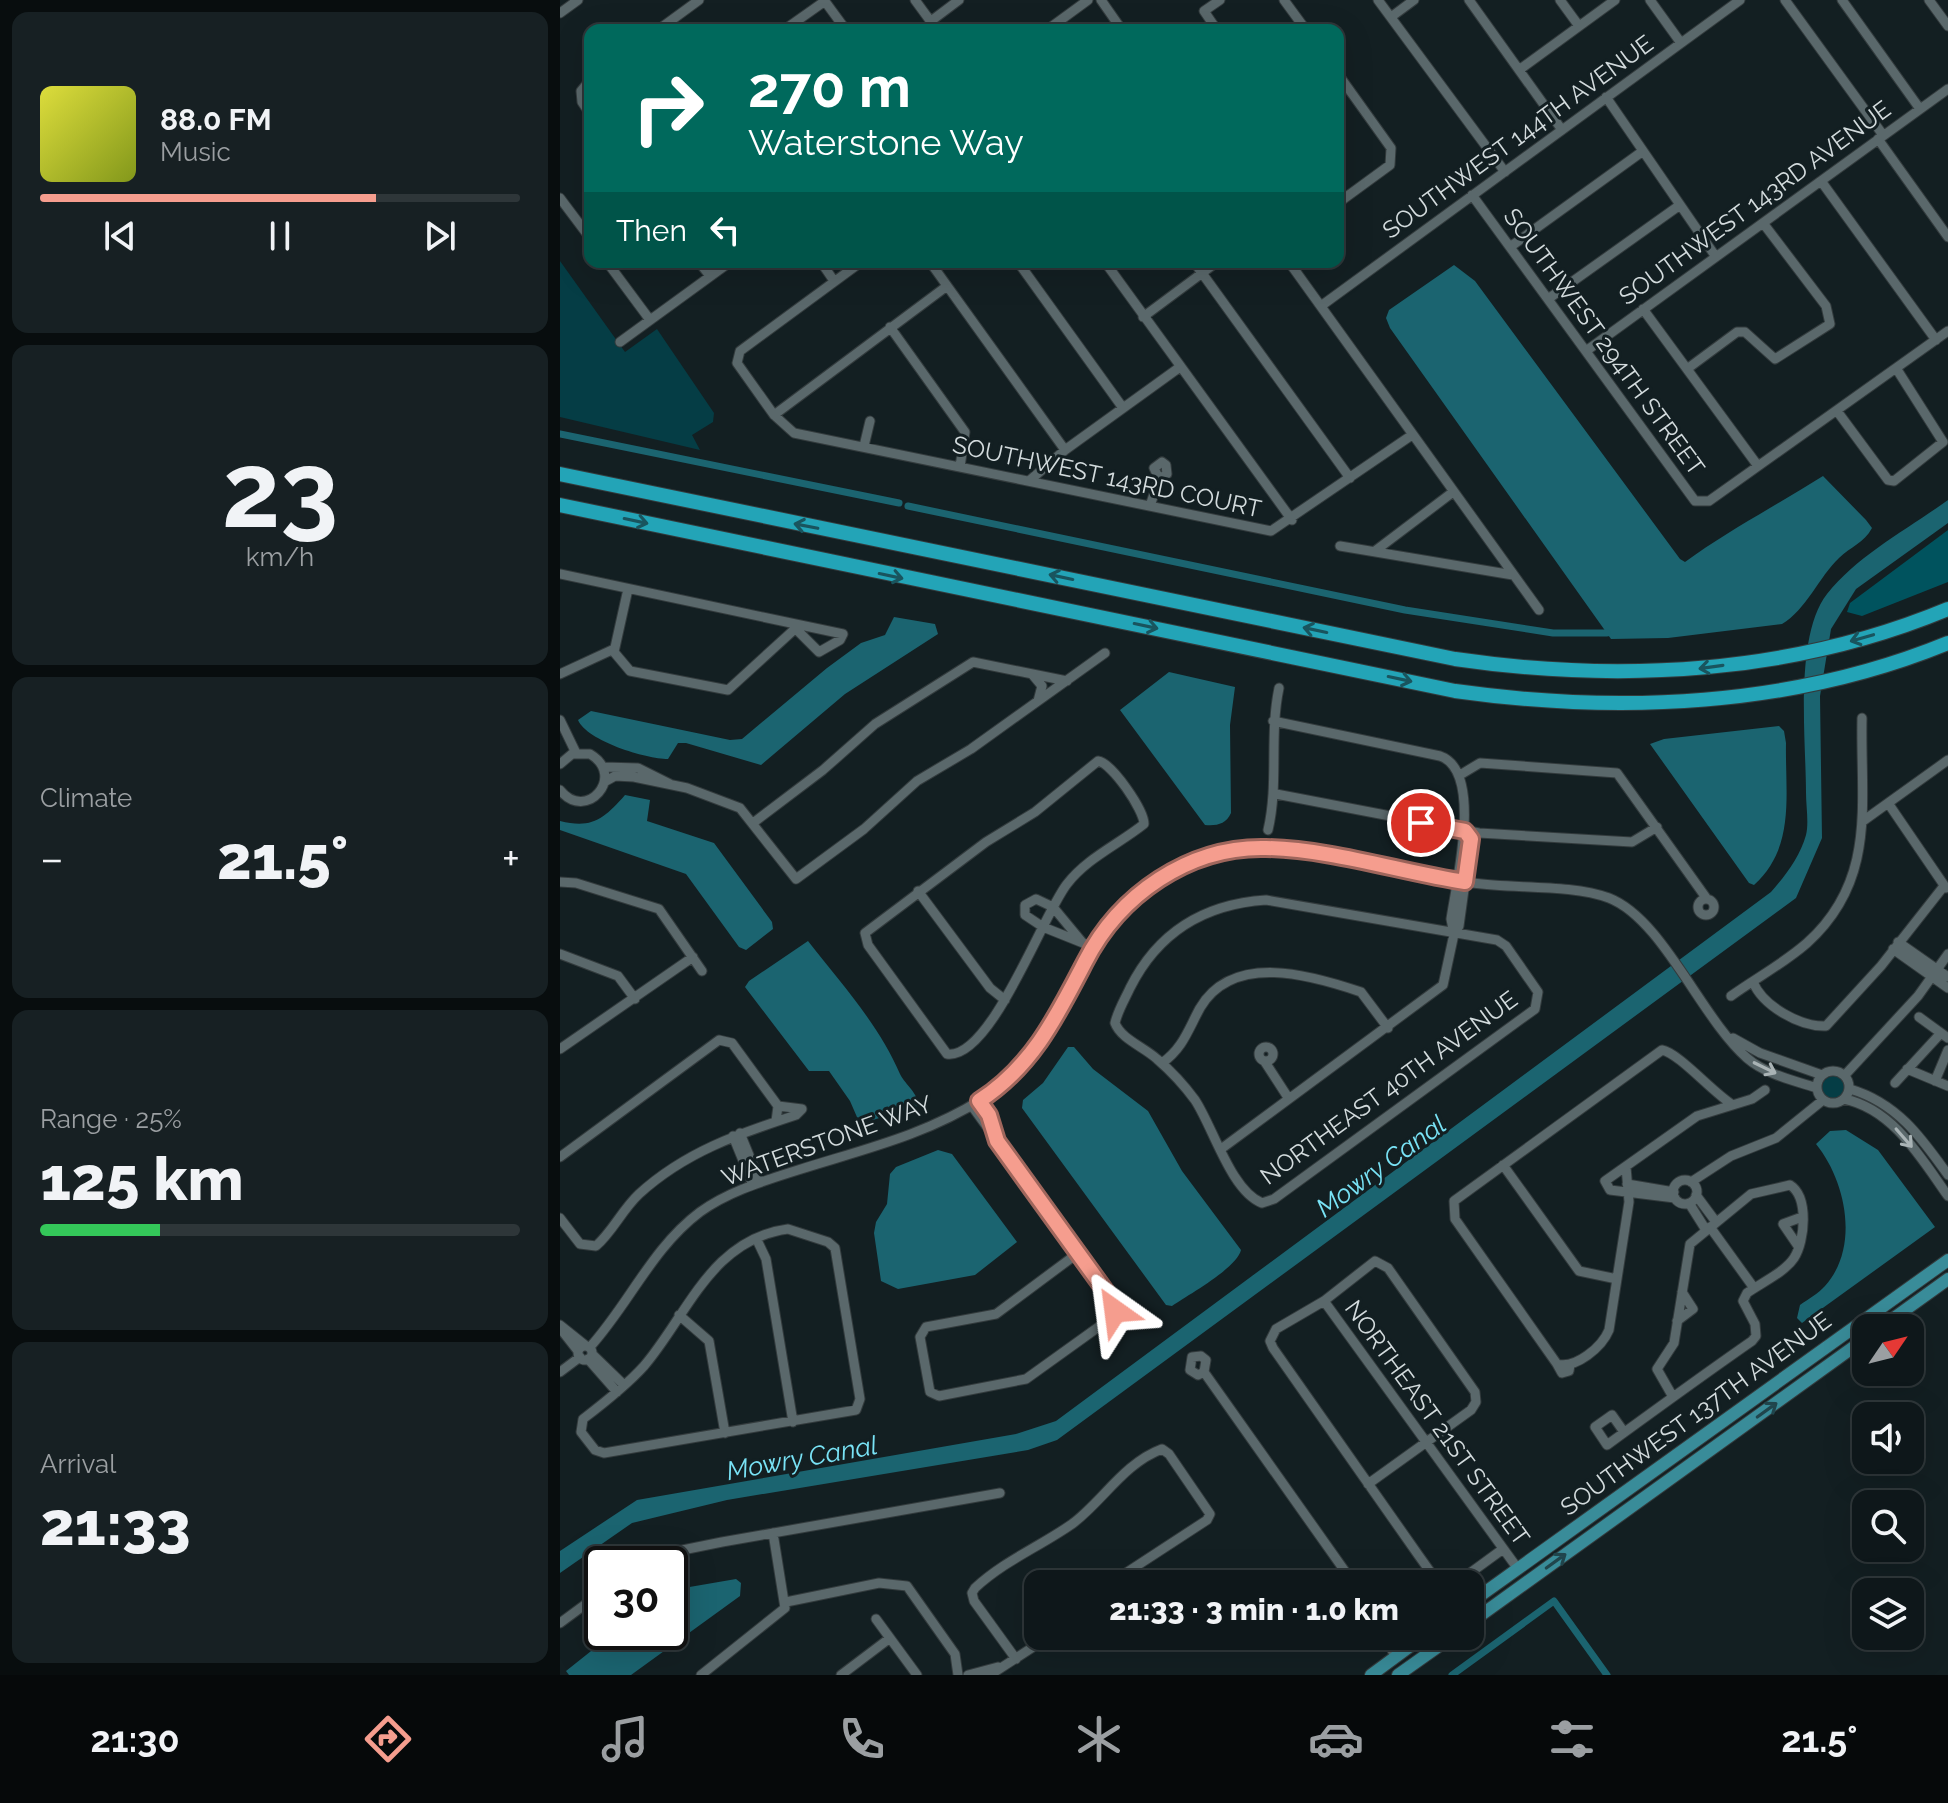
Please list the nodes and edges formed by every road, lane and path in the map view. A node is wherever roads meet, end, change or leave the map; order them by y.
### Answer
1 (578, 0) edge
2 (699, 0) edge
3 (824, 0) edge
4 (915, 0) edge
5 (959, 0) edge
6 (1088, 0) edge
7 (1101, 0) edge
8 (1220, 0) edge
9 (1284, 0) edge
10 (1378, 0) edge
11 (1414, 0) edge
12 (1469, 0) edge
13 (1560, 0) edge
14 (1615, 0) edge
15 (1650, 0) edge
16 (1740, 0) edge
17 (1785, 0) edge
18 (1842, 0) edge
19 (1929, 0) edge
20 (560, 13) edge
21 (1391, 17) junction
22 (666, 24) edge
23 (792, 24) edge
24 (842, 24) edge
25 (933, 24) edge
26 (936, 24) edge
27 (1055, 24) edge
28 (1118, 24) edge
29 (1213, 24) edge
30 (1302, 24) edge
31 (1579, 26) junction
32 (1948, 26) edge
33 (1681, 43) junction
34 (1519, 70) junction
35 (1344, 82) edge
36 (1948, 89) edge
37 (1606, 97) junction
38 (1920, 109) junction
39 (1562, 130) junction
40 (1881, 137) junction
41 (1643, 151) junction
42 (1505, 172) junction
43 (1821, 181) junction
44 (1472, 195) junction
45 (1344, 197) edge
46 (560, 198) edge
47 (1680, 205) junction
48 (1763, 223) junction
49 (584, 230) edge
50 (1948, 237) edge
51 (1510, 247) junction
52 (1716, 257) junction
53 (611, 268) edge
54 (704, 268) edge
55 (721, 268) edge
56 (825, 268) edge
57 (852, 268) edge
58 (934, 268) edge
59 (1022, 268) edge
60 (1109, 268) edge
61 (1198, 268) edge
62 (1209, 268) edge
63 (1293, 268) edge
64 (1202, 273) junction
65 (710, 276) junction
66 (834, 281) junction
67 (947, 286) junction
68 (1548, 299) junction
69 (1321, 306) junction
70 (1643, 309) junction
71 (1143, 317) junction
72 (650, 320) junction
73 (890, 327) junction
74 (1948, 331) edge
75 (1936, 340) junction
76 (620, 342) dead end
77 (1586, 351) junction
78 (1180, 367) junction
79 (1896, 368) junction
80 (1687, 369) junction
81 (1123, 408) junction
82 (1837, 411) junction
83 (774, 415) junction
84 (870, 421) dead end
85 (1412, 435) junction
86 (864, 446) junction
87 (1065, 450) junction
88 (1758, 466) junction
89 (960, 467) junction
90 (560, 474) edge
91 (1350, 478) junction
92 (1159, 479) dead end
93 (1029, 481) junction
94 (1453, 492) junction
95 (560, 505) edge
96 (1150, 506) junction
97 (1292, 520) junction
98 (1340, 546) dead end
99 (1375, 551) junction
100 (560, 574) edge
101 (1513, 575) junction
102 (628, 589) junction
103 (1948, 603) edge
104 (1948, 609) edge
105 (1539, 610) dead end
106 (797, 627) junction
107 (1894, 628) junction
108 (1948, 643) edge
109 (614, 650) junction
110 (1948, 652) edge
111 (1105, 653) dead end
112 (560, 674) edge
113 (1032, 674) junction
114 (1849, 675) junction
115 (1067, 681) junction
116 (1279, 688) dead end
117 (1037, 702) junction
118 (1862, 718) dead end
119 (560, 720) edge
120 (1273, 721) junction
121 (560, 748) edge
122 (576, 753) junction
123 (1948, 760) edge
124 (562, 762) edge
125 (604, 767) junction
126 (1460, 775) junction
127 (606, 781) junction
128 (670, 784) junction
129 (561, 794) edge
130 (1276, 794) junction
131 (1888, 803) junction
132 (1863, 821) junction
133 (753, 823) junction
134 (1657, 827) junction
135 (1268, 830) dead end
136 (1465, 831) junction
137 (560, 882) edge
138 (1460, 882) junction
139 (1946, 888) edge
140 (918, 891) junction
141 (1707, 899) dead end
142 (1053, 907) junction
143 (1043, 927) junction
144 (1454, 934) junction
145 (1082, 942) junction
146 (1895, 946) junction
147 (1093, 947) junction
148 (560, 954) edge
149 (1948, 954) edge
150 (693, 957) junction
151 (702, 971) dead end
152 (1934, 973) junction
153 (1948, 977) edge
154 (1753, 982) junction
155 (1948, 988) edge
156 (1731, 996) dead end
157 (635, 999) junction
158 (1005, 1000) junction
159 (1919, 1017) dead end
160 (1388, 1028) junction
161 (1724, 1031) junction
162 (1944, 1036) edge
163 (560, 1049) edge
164 (1948, 1050) edge
165 (1265, 1062) dead end
166 (1162, 1063) junction
167 (1907, 1069) junction
168 (1822, 1075) junction
169 (1845, 1075) junction
170 (1935, 1081) junction
171 (1895, 1083) dead end
172 (1948, 1086) edge
173 (1817, 1088) junction
174 (1850, 1089) junction
175 (1765, 1090) dead end
176 (1715, 1094) junction
177 (1289, 1099) junction
178 (1844, 1099) junction
179 (1823, 1100) junction
180 (976, 1104) junction
181 (1733, 1105) junction
182 (778, 1106) junction
183 (1714, 1111) junction
184 (776, 1121) junction
185 (737, 1134) junction
186 (1221, 1149) junction
187 (560, 1157) edge
188 (1503, 1165) junction
189 (1626, 1167) junction
190 (1948, 1175) edge
191 (1691, 1182) junction
192 (756, 1184) junction
193 (1628, 1188) junction
194 (1674, 1195) junction
195 (1696, 1195) junction
196 (1948, 1196) edge
197 (1689, 1203) junction
198 (1802, 1217) junction
199 (560, 1218) edge
200 (1711, 1226) junction
201 (757, 1240) junction
202 (1798, 1246) junction
203 (1078, 1253) junction
204 (1948, 1260) edge
205 (1617, 1279) junction
206 (1948, 1279) edge
207 (1754, 1288) junction
208 (1324, 1301) junction
209 (1899, 1314) edge
210 (679, 1315) junction
211 (560, 1326) edge
212 (1852, 1348) edge
213 (586, 1352) junction
214 (560, 1372) edge
215 (1204, 1372) dead end
216 (621, 1389) junction
217 (1673, 1397) junction
218 (793, 1422) junction
219 (1624, 1432) dead end
220 (725, 1433) junction
221 (1426, 1442) junction
222 (1368, 1484) junction
223 (1000, 1493) dead end
224 (773, 1533) junction
225 (688, 1549) edge
226 (1503, 1549) junction
227 (1518, 1569) junction
228 (1133, 1570) edge
229 (1344, 1570) edge
230 (1429, 1570) edge
231 (1474, 1570) edge
232 (1527, 1583) junction
233 (1484, 1593) edge
234 (786, 1602) junction
235 (584, 1605) edge
236 (1484, 1613) edge
237 (876, 1619) dead end
238 (560, 1623) edge
239 (890, 1638) junction
240 (1030, 1650) edge
241 (1394, 1650) edge
242 (1405, 1650) edge
243 (1433, 1650) edge
244 (1395, 1657) junction
245 (1013, 1662) junction
246 (1376, 1673) edge
247 (984, 1674) edge
248 (701, 1675) edge
249 (841, 1675) edge
250 (917, 1675) edge
251 (958, 1675) edge
252 (968, 1675) edge
253 (1398, 1675) edge

1 - 20 street
2 - 22 street
3 - 23 street
3 - 24 street
4 - 25 street
5 - 26 street
6 - 27 street
7 - 28 street
8 - 29 street
9 - 30 street
10 - 21 street
11 - 21 street
12 - 34 street
13 - 31 street
14 - 31 street
15 - 33 street
16 - 33 street, SOUTHWEST 144TH AVENUE
17 - 40 street
18 - 38 street
19 - 32 street
21 - 42 street
31 - 34 street
33 - 37 street, SOUTHWEST 144TH AVENUE
34 - 39 street
35 - 45 street
36 - 38 street, SOUTHWEST 143RD AVENUE
37 - 39 street, SOUTHWEST 144TH AVENUE
37 - 41 street
38 - 40 street, SOUTHWEST 143RD AVENUE
39 - 42 street, SOUTHWEST 144TH AVENUE
40 - 43 street, SOUTHWEST 143RD AVENUE
40 - 50 street
41 - 47 street
41 - 51 street
42 - 44 street, SOUTHWEST 144TH AVENUE
43 - 48 street, SOUTHWEST 143RD AVENUE
43 - 75 street
44 - 51 street, SOUTHWEST 294TH STREET
44 - 69 street, SOUTHWEST 144TH AVENUE
46 - 49 street
47 - 52 street
47 - 68 street
48 - 52 street, SOUTHWEST 143RD AVENUE
48 - 80 street
51 - 68 street, SOUTHWEST 294TH STREET
52 - 70 street, SOUTHWEST 143RD AVENUE
53 - 72 street
54 - 65 street
55 - 65 street
56 - 66 street
57 - 66 street
58 - 67 street
59 - 81 street
60 - 71 street
61 - 64 street
62 - 64 street
63 - 69 street
64 - 71 street
64 - 91 street
65 - 72 street
66 - 83 street
67 - 73 street
67 - 87 street
68 - 77 street, SOUTHWEST 294TH STREET
69 - 85 street
70 - 77 street, SOUTHWEST 143RD AVENUE
70 - 80 street
71 - 78 street
72 - 76 street
73 - 83 street
73 - 89 street
74 - 75 street
75 - 79 street
77 - 88 street, SOUTHWEST 294TH STREET
78 - 81 street
78 - 97 street
79 - 82 street
79 - 82 street
80 - 88 street
81 - 87 street
82 - 88 street
83 - 86 street, SOUTHWEST 143RD COURT
84 - 86 street
85 - 91 street, SOUTHWEST 143RD COURT
85 - 94 street
86 - 89 street, SOUTHWEST 143RD COURT
87 - 93 street
89 - 93 street, SOUTHWEST 143RD COURT
107 -> 90 highway
91 - 97 street, SOUTHWEST 143RD COURT
92 - 96 street
93 - 96 street, SOUTHWEST 143RD COURT
94 - 99 street
94 - 101 street
95 -> 114 highway
96 - 97 street, SOUTHWEST 143RD COURT
98 - 99 street
99 - 101 street
100 - 102 street
101 - 105 street
102 - 106 street
102 - 109 street
103 - 107 highway
104 - 107 highway
106 - 106 street
106 - 109 street
108 - 114 highway
109 - 112 street
110 - 114 highway
111 - 115 street
113 - 115 street
113 - 117 street
113 - 133 street
115 - 117 street
116 - 120 street
117 - 133 street
118 - 132 street
119 - 122 street
120 - 126 street
120 - 130 street
121 - 124 street
122 - 124 street
122 - 125 street
123 - 131 street
125 - 127 street
125 - 128 street
126 - 134 street
126 - 136 street
127 - 128 street
127 - 129 street
128 - 133 street
130 - 135 street
130 - 136 street
131 - 132 street
131 - 139 street
132 - 154 street
134 - 136 street
134 - 141 street
136 - 138 street
137 - 150 street
138 - 144 street
138 - 147 street, WATERSTONE WAY
138 - 161 street, WATERSTONE WAY
139 - 146 street
140 - 142 street
140 - 158 street
140 - 158 street
142 - 143 street
142 - 143 street
142 - 145 street
143 - 145 street
143 - 158 street
144 - 160 street
144 - 166 street
144 - 186 street, NORTHEAST 40TH AVENUE
145 - 147 street
146 - 152 street
146 - 154 street
147 - 180 street, WATERSTONE WAY
148 - 157 street
149 - 152 street
150 - 151 street
150 - 157 street
152 - 153 street
152 - 155 street
152 - 169 street
154 - 156 street
157 - 163 street
159 - 162 street
160 - 166 street
160 - 177 street
161 - 168 street, WATERSTONE WAY
161 -> 173 street, WATERSTONE WAY
162 - 167 street
164 - 170 street
165 - 177 street
166 - 186 street
167 - 170 street
167 - 171 street
168 - 169 street
168 - 173 street
169 - 174 street
170 - 172 street
173 - 179 street
174 - 178 street
174 - 190 street
175 - 181 street
176 - 181 street
176 - 183 street
176 - 188 street
177 - 186 street
178 - 179 street
178 -> 196 street
179 - 191 street
180 - 192 street, WATERSTONE WAY
180 - 203 street
181 - 183 street
182 - 184 street
182 - 184 street
182 - 187 street
183 - 189 street
184 - 185 street
185 - 192 street
185 - 199 street
188 - 205 street
188 - 205 street
189 - 193 street
189 - 193 street
191 - 194 street
191 - 195 street
192 - 213 street, WATERSTONE WAY
193 - 194 street
193 - 205 street
194 - 197 street
195 - 197 street
195 - 200 street
197 - 200 street
198 - 200 street
198 - 202 street
198 - 202 street
200 - 207 street
200 - 217 street
201 - 210 street
201 - 218 street
201 - 218 street
202 - 207 street
203 - 203 street
204 - 227 main road, SOUTHWEST 137TH AVENUE
206 - 209 main road
207 - 217 street
208 - 221 street, NORTHEAST 21ST STREET
208 - 221 street
208 - 222 street
210 - 216 street
210 - 220 street
211 - 213 street
232 -> 212 main road, SOUTHWEST 137TH AVENUE
213 - 214 street, WATERSTONE WAY
213 - 216 street
215 - 229 street
216 - 220 street
217 - 219 street
218 - 220 street
221 - 222 street
221 - 226 street, NORTHEAST 21ST STREET
222 - 230 street
223 - 224 street
224 - 225 street
224 - 234 street
226 - 227 street, NORTHEAST 21ST STREET
226 - 231 street
227 - 232 main road
227 - 233 main road, SOUTHWEST 137TH AVENUE
228 - 245 street
232 - 236 main road, SOUTHWEST 137TH AVENUE
234 - 248 street
234 - 251 street
235 - 238 street
237 - 239 street
239 - 249 street
239 - 250 street
240 - 245 street
241 - 244 street
242 - 244 main road
243 - 253 main road
244 - 246 main road
245 - 247 street
247 - 252 street

